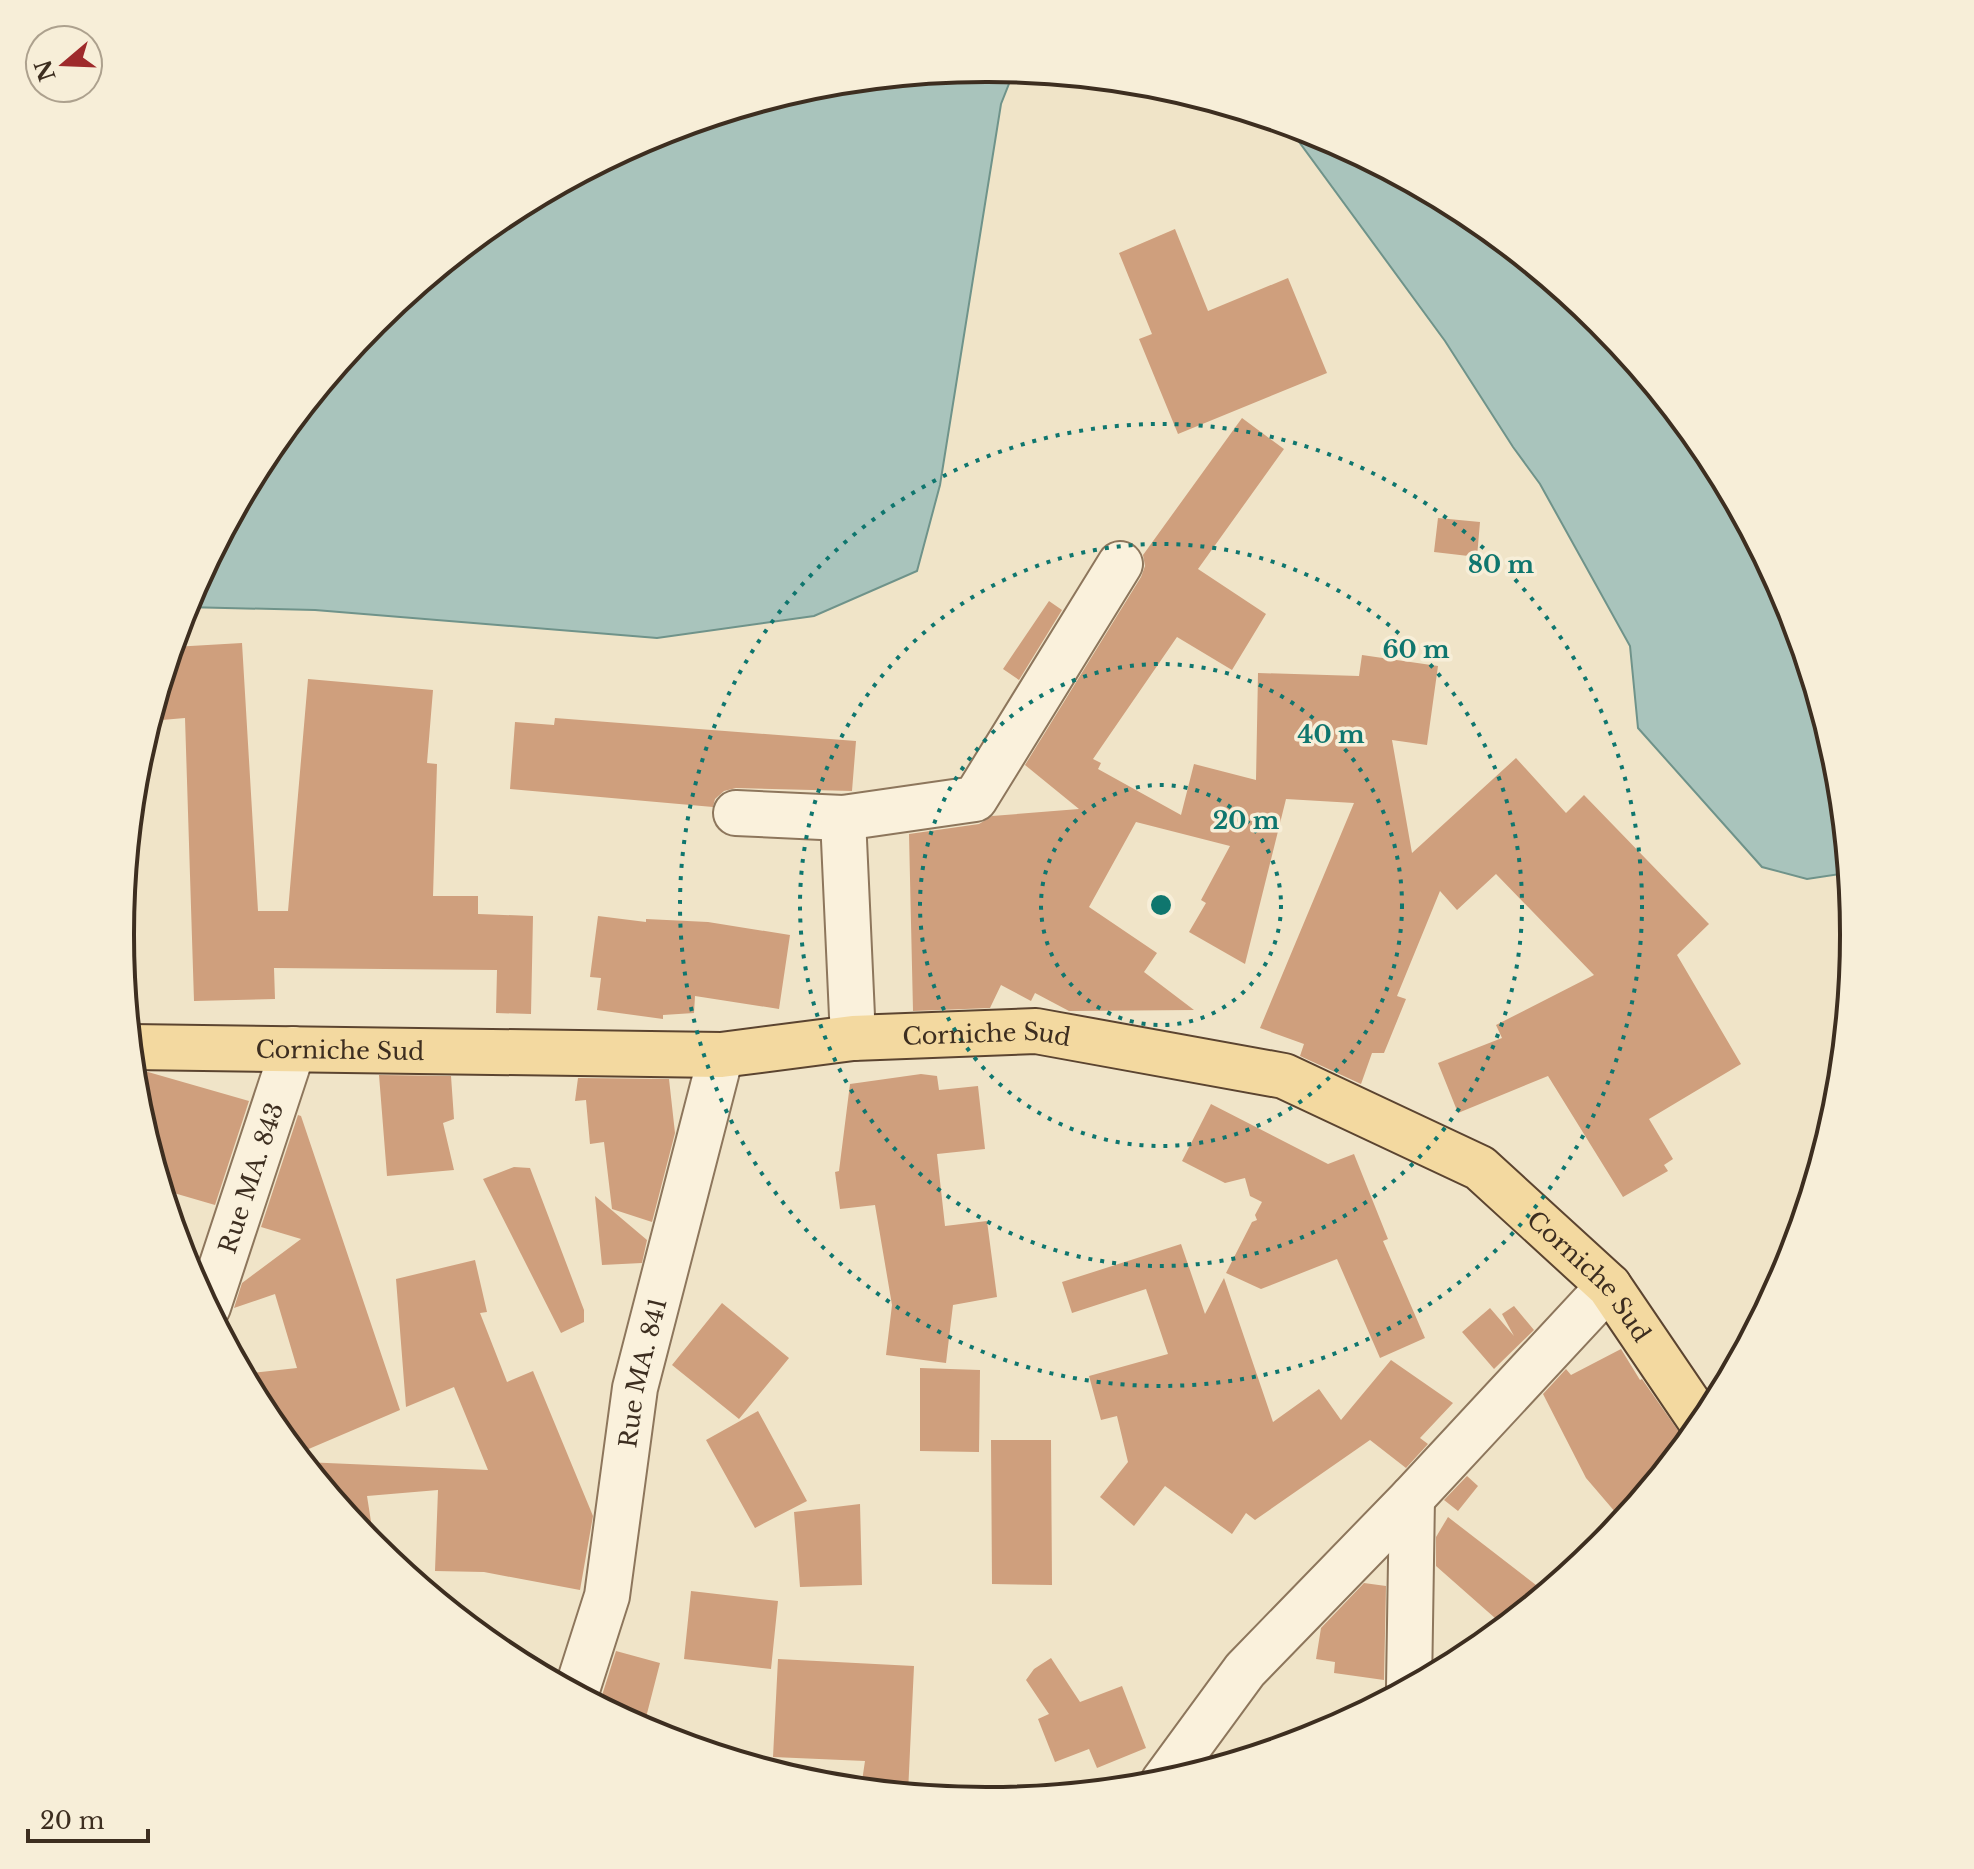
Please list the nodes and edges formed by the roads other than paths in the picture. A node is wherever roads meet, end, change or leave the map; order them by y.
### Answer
1 (1120, 564) dead end
2 (736, 813) dead end
3 (843, 818) junction
4 (853, 1038) junction
5 (142, 1047) edge
6 (293, 1049) junction
7 (721, 1055) junction
8 (1609, 1286) junction
9 (213, 1292) edge
10 (1694, 1411) edge
11 (1412, 1498) junction
12 (1409, 1675) edge
13 (579, 1683) edge
14 (1175, 1766) edge

1 - 3 street
2 - 3 street
3 - 4 street
4 - 7 main road, Corniche Sud
4 - 8 main road, Corniche Sud
5 - 6 main road, Corniche Sud
6 - 7 main road, Corniche Sud
6 - 9 street, Rue MA. 843
7 - 13 street, Rue MA. 841
8 - 10 main road, Corniche Sud
8 - 11 street
11 - 12 street
11 - 14 street

